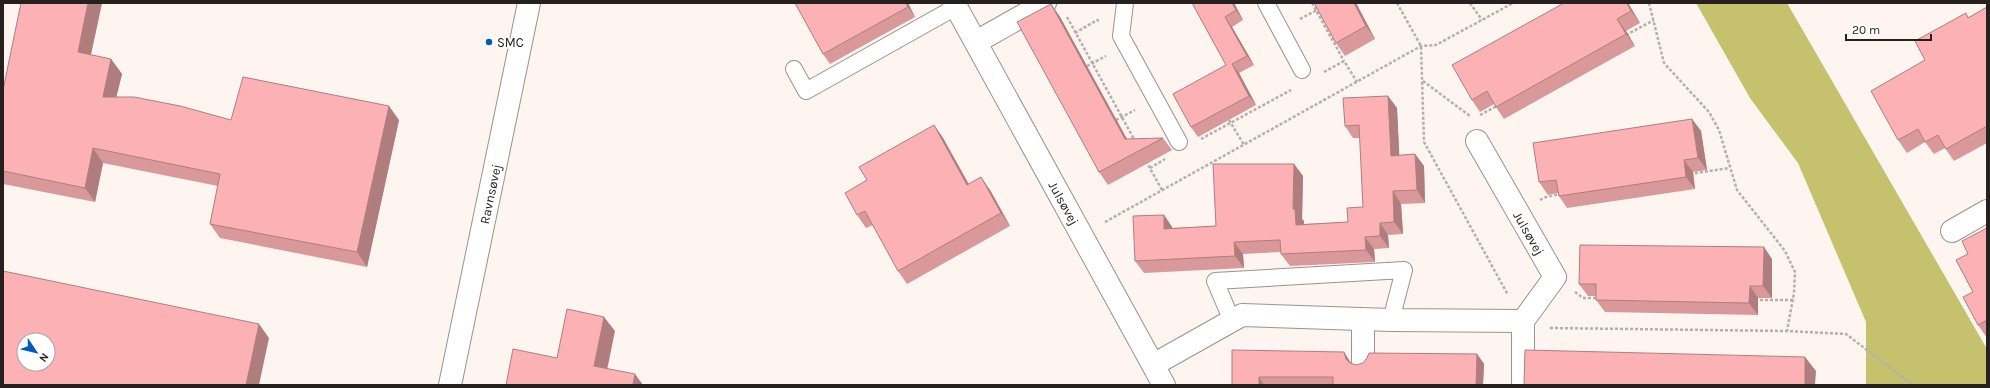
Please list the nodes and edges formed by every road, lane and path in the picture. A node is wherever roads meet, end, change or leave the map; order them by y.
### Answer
1 (529, 3) edge
2 (1045, 3) edge
3 (1125, 3) edge
4 (1266, 3) edge
5 (1312, 3) edge
6 (1398, 3) edge
7 (1470, 3) edge
8 (1513, 3) edge
9 (1649, 3) edge
10 (955, 5) edge
11 (1318, 9) junction
12 (1065, 14) dead end
13 (1302, 18) dead end
14 (1482, 20) junction
15 (1654, 20) junction
16 (1620, 39) edge
17 (976, 42) junction
18 (1421, 46) junction
19 (1105, 57) dead end
20 (1344, 61) junction
21 (1092, 63) junction
22 (1087, 66) edge
23 (794, 69) dead end
24 (1302, 70) dead end
25 (1318, 76) dead end
26 (1422, 81) junction
27 (1357, 82) junction
28 (1298, 86) dead end
29 (1498, 105) edge
30 (1136, 109) dead end
31 (1122, 117) junction
32 (1472, 118) dead end
33 (1116, 120) edge
34 (1229, 120) edge
35 (1231, 123) junction
36 (1477, 141) joint
37 (1136, 142) edge
38 (1178, 142) dead end
39 (1197, 142) dead end
40 (1244, 145) junction
41 (1143, 155) edge
42 (1170, 156) dead end
43 (1150, 168) junction
44 (1729, 168) junction
45 (1683, 175) edge
46 (1162, 190) junction
47 (1569, 193) edge
48 (1987, 211) edge
49 (1516, 212) junction
50 (1952, 231) dead end
51 (1081, 235) junction
52 (1554, 277) junction
53 (1606, 298) edge
54 (1754, 300) edge
55 (1792, 300) junction
56 (1363, 319) junction
57 (1391, 320) junction
58 (1232, 321) junction
59 (1522, 321) junction
60 (1787, 331) junction
61 (1363, 362) edge
62 (1153, 365) junction
63 (450, 385) edge
64 (1164, 385) edge
65 (1523, 385) edge
66 (1913, 385) edge

1 - 63 street, Ravnsøvej
2 - 17 street
3 - 38 lane
4 - 24 lane
5 - 11 path
6 - 18 path
7 - 14 path
8 - 14 path
9 - 15 path
10 - 17 street, Julsøvej
10 - 23 lane
11 - 13 path
11 - 20 path
12 - 21 path
14 - 18 path
15 - 16 path
15 - 44 path
17 - 51 street, Julsøvej
18 - 26 path
18 - 27 path
19 - 21 path
20 - 25 path
20 - 27 path
21 - 22 path
21 - 31 path
26 - 32 path
26 - 59 path
27 - 40 path
28 - 35 path
29 - 36 path
30 - 31 path
31 - 33 path
31 - 37 path
34 - 35 path
35 - 39 path
35 - 40 path
36 - 49 street, Julsøvej
40 - 46 path
41 - 43 path
42 - 43 path
43 - 46 path
44 - 45 path
44 - 55 path
46 - 51 path
47 - 49 path
48 - 50 street
49 - 52 street, Julsøvej
51 - 62 street, Julsøvej
52 - 53 path
52 - 59 street
54 - 55 path
55 - 60 path
56 - 57 street
56 - 58 street
56 - 61 street
57 - 58 lane
57 - 59 street
58 - 62 street
59 - 60 path
59 - 65 street
60 - 66 path
62 - 64 street, Julsøvej

